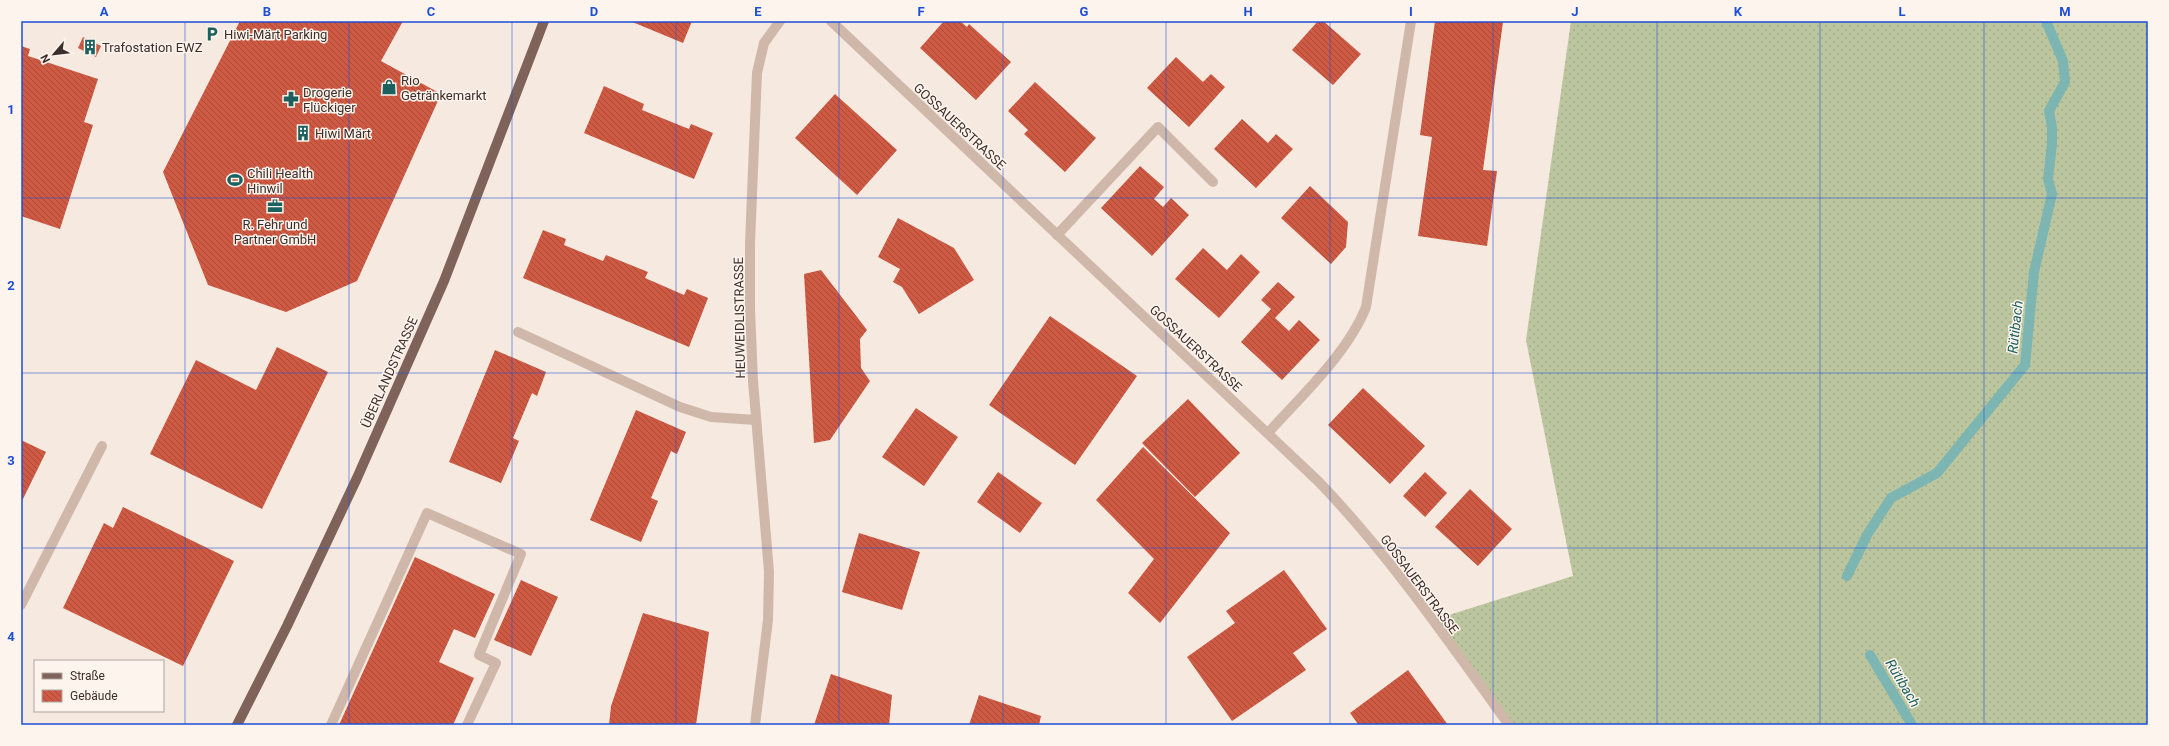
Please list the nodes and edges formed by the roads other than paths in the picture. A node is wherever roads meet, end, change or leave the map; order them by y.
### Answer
1 (544, 21) edge
2 (780, 21) edge
3 (831, 21) edge
4 (1411, 21) edge
5 (1213, 182) dead end
6 (1057, 235) junction
7 (518, 332) dead end
8 (756, 420) junction
9 (1268, 433) junction
10 (102, 446) dead end
11 (21, 605) edge
12 (236, 725) edge
13 (331, 725) edge
14 (467, 725) edge
15 (755, 725) edge
16 (1509, 725) edge

1 - 12 main road, ÜBERLANDSTRASSE
2 - 8 street, HEUWEIDLISTRASSE
3 - 6 street, GOSSAUERSTRASSE
4 - 9 street
5 - 6 street
6 - 9 street, GOSSAUERSTRASSE
7 - 8 street
8 - 15 street, HEUWEIDLISTRASSE
9 - 16 street, GOSSAUERSTRASSE
10 - 11 street
13 - 14 street

